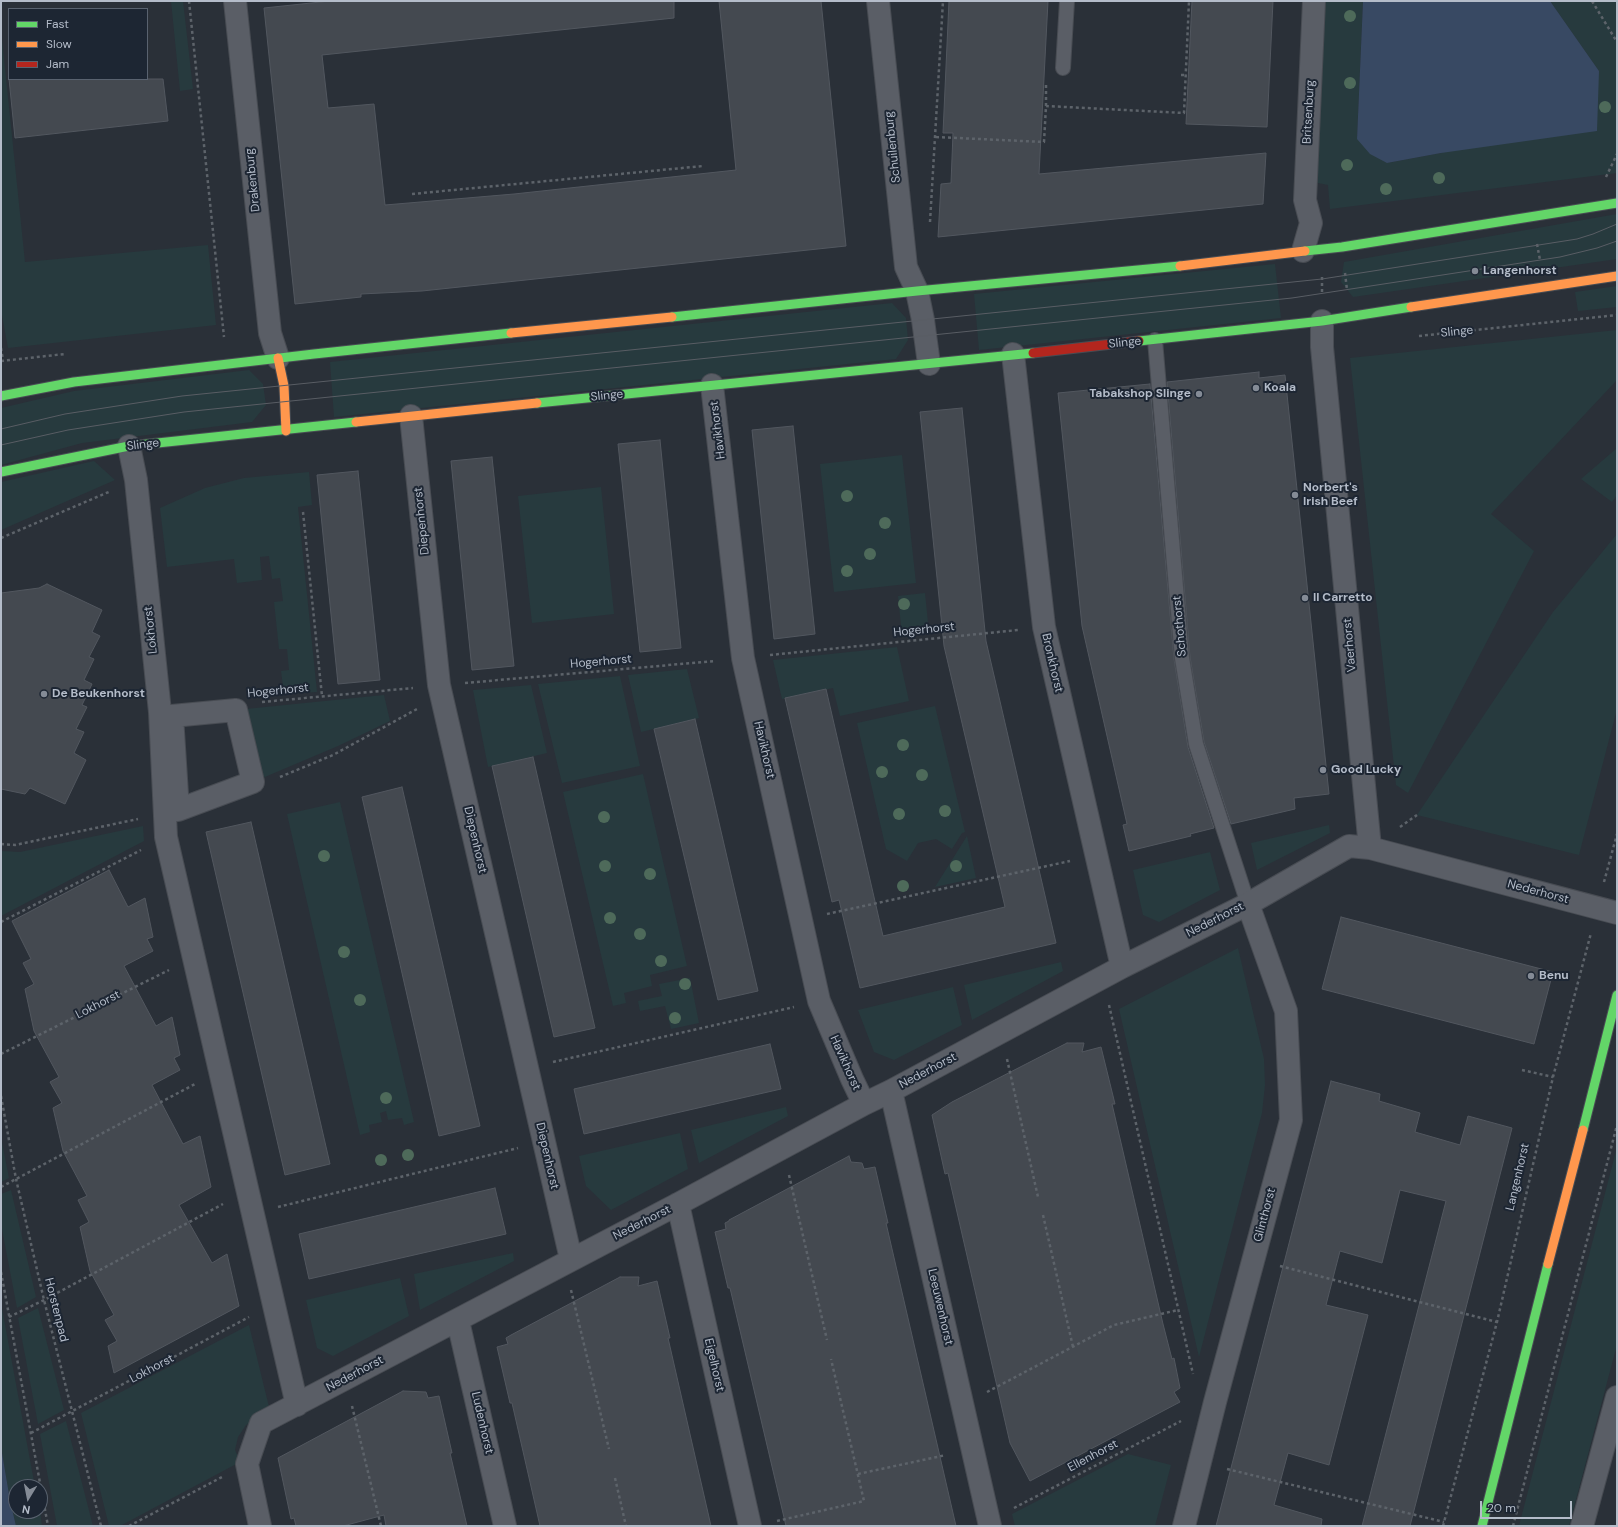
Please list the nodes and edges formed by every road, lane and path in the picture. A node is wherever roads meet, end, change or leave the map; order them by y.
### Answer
1 (189, 1) edge
2 (235, 1) edge
3 (878, 1) edge
4 (942, 1) edge
5 (1067, 1) edge
6 (1189, 1) edge
7 (1314, 1) edge
8 (1592, 1) edge
9 (1617, 42) edge
10 (1063, 68) dead end
11 (1181, 75) dead end
12 (1185, 75) junction
13 (936, 137) junction
14 (1617, 154) edge
15 (703, 166) dead end
16 (1605, 180) dead end
17 (412, 194) dead end
18 (1617, 203) edge
19 (1532, 218) junction
20 (930, 226) dead end
21 (1342, 247) junction
22 (1312, 250) junction
23 (1617, 276) edge
24 (1546, 288) junction
25 (917, 291) junction
26 (1617, 315) edge
27 (1348, 318) junction
28 (1322, 321) junction
29 (1550, 322) junction
30 (224, 337) dead end
31 (1412, 337) dead end
32 (1155, 340) junction
33 (1, 348) edge
34 (1013, 354) junction
35 (278, 358) junction
36 (2, 361) edge
37 (929, 364) junction
38 (712, 385) junction
39 (1, 396) edge
40 (411, 416) junction
41 (286, 431) junction
42 (129, 446) junction
43 (1, 472) edge
44 (303, 512) dead end
45 (1044, 627) junction
46 (743, 658) junction
47 (441, 690) junction
48 (322, 696) junction
49 (260, 702) dead end
50 (236, 710) joint
51 (274, 779) dead end
52 (165, 814) junction
53 (1617, 834) edge
54 (166, 837) junction
55 (1, 844) edge
56 (1370, 848) junction
57 (1096, 855) junction
58 (1248, 904) junction
59 (1607, 910) edge
60 (801, 920) junction
61 (1, 922) edge
62 (195, 957) junction
63 (1122, 967) junction
64 (1103, 977) junction
65 (1617, 995) edge
66 (819, 1001) junction
67 (1001, 1032) junction
68 (1, 1054) edge
69 (527, 1068) junction
70 (1522, 1070) dead end
71 (220, 1071) junction
72 (1553, 1077) junction
73 (891, 1092) junction
74 (1, 1096) edge
75 (864, 1104) junction
76 (1617, 1125) edge
77 (544, 1142) junction
78 (783, 1147) junction
79 (16, 1179) junction
80 (1, 1187) edge
81 (247, 1191) junction
82 (1038, 1197) dead end
83 (678, 1204) junction
84 (253, 1213) junction
85 (1043, 1215) dead end
86 (1253, 1259) junction
87 (568, 1261) junction
88 (1, 1272) edge
89 (44, 1300) junction
90 (274, 1304) junction
91 (1178, 1310) junction
92 (9, 1317) junction
93 (458, 1321) junction
94 (1497, 1322) junction
95 (827, 1340) dead end
96 (1073, 1347) junction
97 (831, 1359) dead end
98 (346, 1379) junction
99 (1194, 1379) dead end
100 (1617, 1397) edge
101 (1215, 1402) junction
102 (297, 1405) junction
103 (962, 1405) junction
104 (72, 1411) junction
105 (31, 1433) junction
106 (609, 1449) dead end
107 (972, 1450) junction
108 (1201, 1462) junction
109 (247, 1464) junction
110 (858, 1474) junction
111 (615, 1478) dead end
112 (776, 1521) dead end
113 (1444, 1522) junction
114 (989, 1524) edge
115 (48, 1526) edge
116 (101, 1526) edge
117 (129, 1526) edge
118 (260, 1526) edge
119 (381, 1526) edge
120 (505, 1526) edge
121 (626, 1526) edge
122 (750, 1526) edge
123 (1184, 1526) edge
124 (1443, 1526) edge
125 (1482, 1526) edge
126 (1513, 1526) edge
127 (1582, 1526) edge

1 - 30 path
2 - 35 street, Drakenburg
3 - 25 street, Schuilenburg
4 - 13 path
5 - 10 lane
6 - 12 path
7 - 22 street, Britsenburg
8 - 9 path
11 - 12 path
12 - 13 path
13 - 20 path
14 - 16 path
15 - 17 path
18 - 19 main road
19 - 21 main road
19 - 24 path
21 - 22 main road
21 - 27 path
22 - 25 main road
22 - 28 path
23 - 24 main road, Slinge
24 - 27 main road, Slinge
24 - 29 path
25 - 35 main road
25 - 37 street
26 - 29 path, Slinge
27 - 28 main road, Slinge
28 - 32 main road, Slinge
28 - 56 street, Vaerhorst
29 - 31 path, Slinge
32 - 34 main road, Slinge
32 - 58 lane, Schothorst
33 - 36 path
34 - 37 main road, Slinge
34 - 45 street, Bronkhorst
35 - 39 main road
35 - 41 main road
37 - 38 main road, Slinge
38 - 40 main road, Slinge
38 - 46 street, Havikhorst
40 - 41 main road, Slinge
40 - 47 street, Diepenhorst
41 - 42 main road, Slinge
42 - 43 main road, Slinge
42 - 52 street, Lokhorst
44 - 48 path
45 - 46 path, Hogerhorst
45 - 57 street, Bronkhorst
46 - 47 path, Hogerhorst
46 - 60 street, Havikhorst
47 - 48 path, Hogerhorst
47 - 51 path
47 - 69 street, Diepenhorst
48 - 49 path, Hogerhorst
50 - 50 street
52 - 54 street, Lokhorst
52 - 55 path
53 - 59 path, Langenhorst
54 - 61 path
54 - 62 street, Lokhorst
56 - 58 street, Nederhorst
56 - 59 street, Nederhorst
57 - 60 path
57 - 63 street, Bronkhorst
58 - 63 street, Nederhorst
58 - 86 street, Glinthorst
59 - 72 path, Langenhorst
60 - 66 street, Havikhorst
62 - 68 path, Lokhorst
62 - 71 street, Lokhorst
63 - 64 street, Nederhorst
64 - 67 street, Nederhorst
64 - 91 path
65 - 125 main road
66 - 69 path
66 - 75 street, Havikhorst
67 - 73 street, Nederhorst
67 - 82 path
69 - 77 street, Diepenhorst
70 - 72 path
71 - 79 path
71 - 81 street, Lokhorst
72 - 94 path, Langenhorst
73 - 75 street, Nederhorst
73 - 103 street, Leeuwenhorst
74 - 79 path, Horstenpad
75 - 78 street, Nederhorst
76 - 126 path
77 - 84 path
77 - 87 street, Diepenhorst
78 - 83 street, Nederhorst
78 - 95 path
79 - 80 path
79 - 89 path, Horstenpad
81 - 84 street, Lokhorst
81 - 89 path
83 - 87 street, Nederhorst
83 - 122 street, Eigelhorst
84 - 90 street, Lokhorst
85 - 96 path
86 - 94 path
86 - 101 street, Glinthorst
87 - 93 street, Nederhorst
87 - 106 path
88 - 92 path
89 - 92 path
89 - 104 path, Horstenpad
90 - 102 street, Lokhorst
90 - 104 path, Lokhorst
91 - 96 path
91 - 99 path
92 - 105 path
93 - 98 street, Nederhorst
93 - 120 street, Ludenhorst
94 - 113 path, Langenhorst
96 - 103 path
97 - 110 path
98 - 102 street, Nederhorst
98 - 119 path
100 - 127 street
101 - 108 street, Glinthorst
101 - 114 path, Ellenhorst
102 - 109 street, Nederhorst
103 - 107 street, Leeuwenhorst
104 - 105 path, Lokhorst
104 - 116 path, Horstenpad
105 - 115 path
107 - 110 path
107 - 114 street, Leeuwenhorst
108 - 113 path
108 - 123 street, Glinthorst
109 - 117 path
109 - 118 street
110 - 112 path
111 - 121 path
113 - 124 path, Langenhorst

